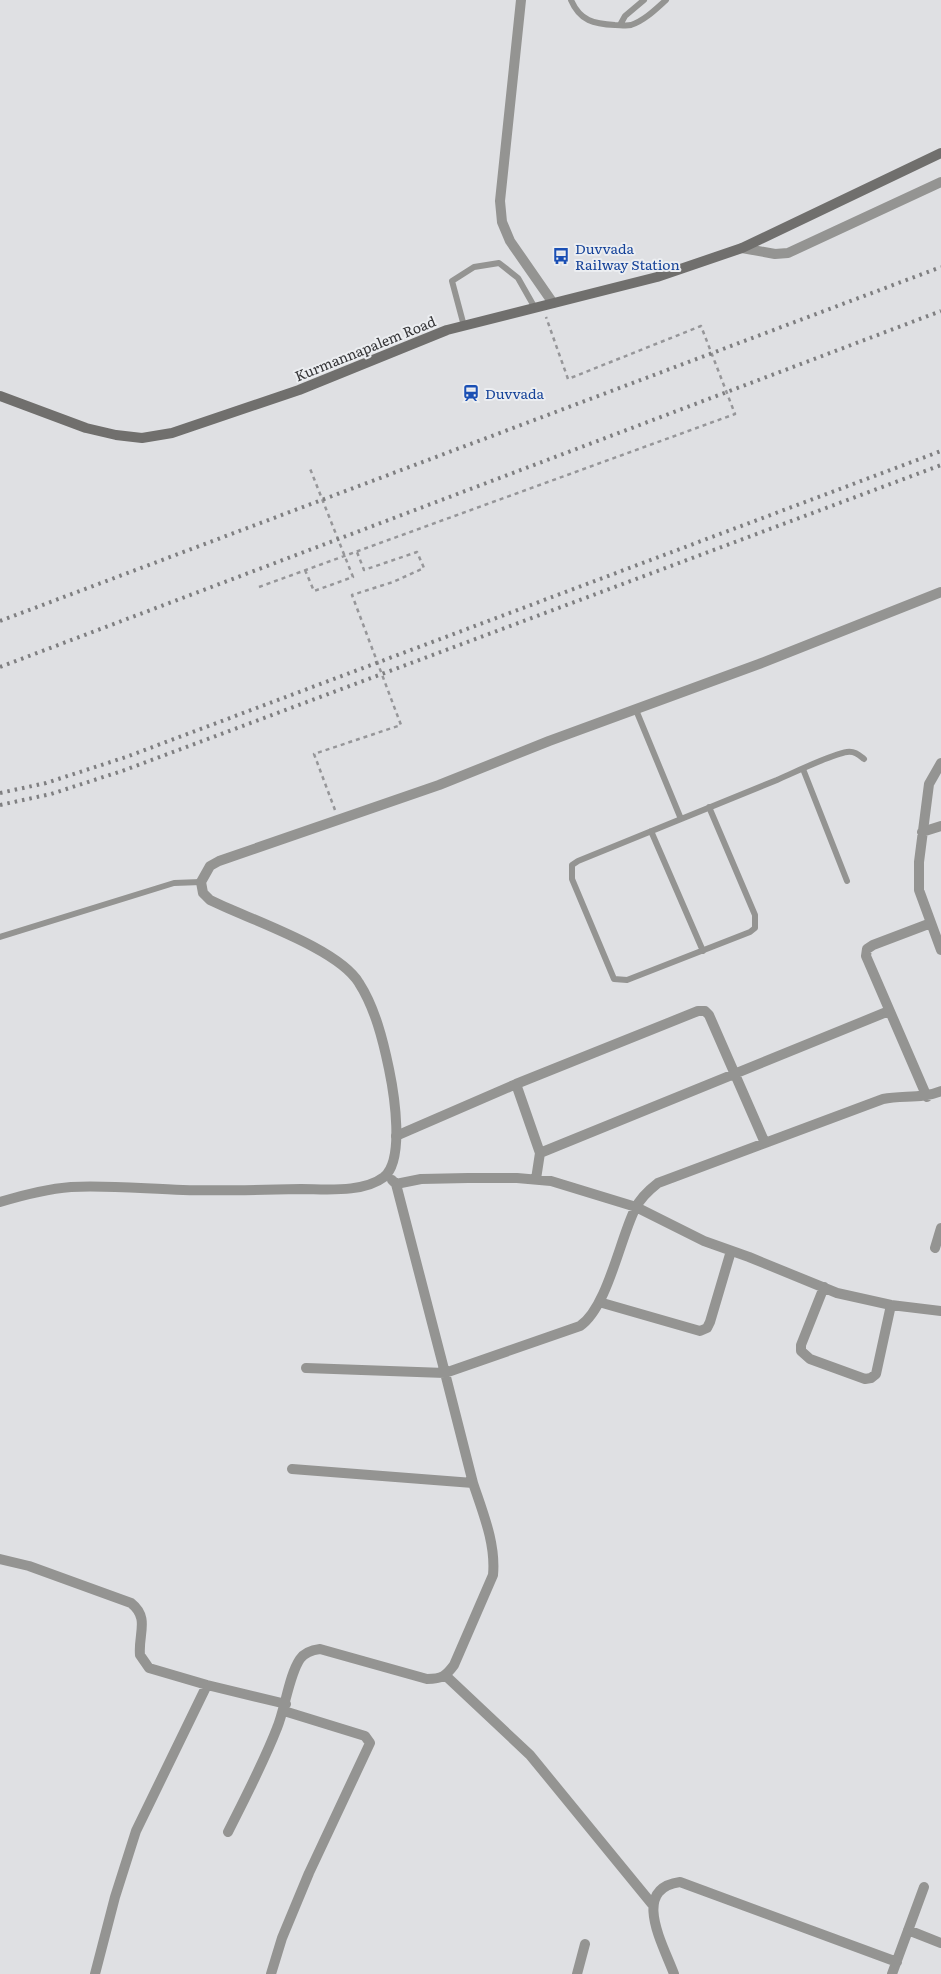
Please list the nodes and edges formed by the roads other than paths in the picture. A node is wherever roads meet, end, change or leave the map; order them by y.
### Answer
1 (521, 0) edge
2 (571, 0) edge
3 (644, 0) edge
4 (666, 0) edge
5 (620, 25) junction
6 (941, 153) edge
7 (941, 182) edge
8 (742, 248) junction
9 (553, 303) junction
10 (538, 307) junction
11 (464, 326) junction
12 (0, 396) edge
13 (941, 592) edge
14 (636, 710) junction
15 (864, 759) dead end
16 (941, 763) edge
17 (803, 770) junction
18 (709, 807) junction
19 (681, 819) junction
20 (941, 826) edge
21 (651, 831) junction
22 (922, 832) junction
23 (847, 881) dead end
24 (200, 882) junction
25 (931, 923) junction
26 (0, 937) edge
27 (703, 950) junction
28 (941, 950) edge
29 (889, 1011) junction
30 (734, 1075) junction
31 (516, 1084) junction
32 (941, 1091) edge
33 (927, 1097) junction
34 (396, 1136) junction
35 (765, 1143) junction
36 (540, 1153) junction
37 (386, 1174) junction
38 (536, 1179) junction
39 (396, 1184) junction
40 (0, 1202) edge
41 (636, 1207) junction
42 (941, 1228) edge
43 (935, 1248) dead end
44 (731, 1250) junction
45 (824, 1288) junction
46 (599, 1302) junction
47 (891, 1305) junction
48 (941, 1311) edge
49 (306, 1368) dead end
50 (445, 1373) junction
51 (292, 1468) dead end
52 (474, 1483) junction
53 (0, 1559) edge
54 (446, 1676) junction
55 (207, 1685) junction
56 (285, 1708) junction
57 (228, 1832) dead end
58 (924, 1887) dead end
59 (652, 1904) junction
60 (908, 1930) junction
61 (941, 1943) edge
62 (585, 1944) dead end
63 (896, 1962) junction
64 (95, 1974) edge
65 (272, 1974) edge
66 (576, 1974) edge
67 (674, 1974) edge
68 (892, 1974) edge

1 - 9 street
2 - 5 lane
3 - 5 lane
4 - 5 lane
6 - 8 main road, Kurmannapalem Road
7 - 8 street
8 - 9 main road, Kurmannapalem Road
9 - 10 main road, Kurmannapalem Road
10 - 11 main road, Kurmannapalem Road
10 - 11 lane
11 - 12 main road, Kurmannapalem Road
13 - 14 street
14 - 19 lane
14 - 24 street
15 - 17 lane
16 - 22 street
17 - 18 lane
17 - 23 lane
18 - 19 lane
18 - 27 lane
19 - 21 lane
20 - 22 street
21 - 27 lane
21 - 27 lane
22 - 25 street
24 - 26 lane
24 - 34 street
25 - 28 street
25 - 29 street
29 - 30 street
29 - 33 street
30 - 31 street
30 - 35 street
30 - 36 street
31 - 34 street
31 - 36 street
32 - 33 street
33 - 35 street
34 - 37 street
35 - 41 street
36 - 38 street
37 - 39 street
37 - 40 street
38 - 39 street
38 - 41 street
39 - 50 street
41 - 44 street
41 - 46 street
42 - 43 street
44 - 45 street
44 - 46 street
45 - 47 street
45 - 47 street
46 - 50 street
47 - 48 street
49 - 50 street
50 - 52 street
51 - 52 street
52 - 54 street
53 - 55 street
54 - 56 street
54 - 59 street
55 - 56 street
55 - 64 street
56 - 57 street
56 - 65 street
58 - 60 street
59 - 63 street
59 - 67 street
60 - 61 street
60 - 63 street
62 - 66 street
63 - 68 street

